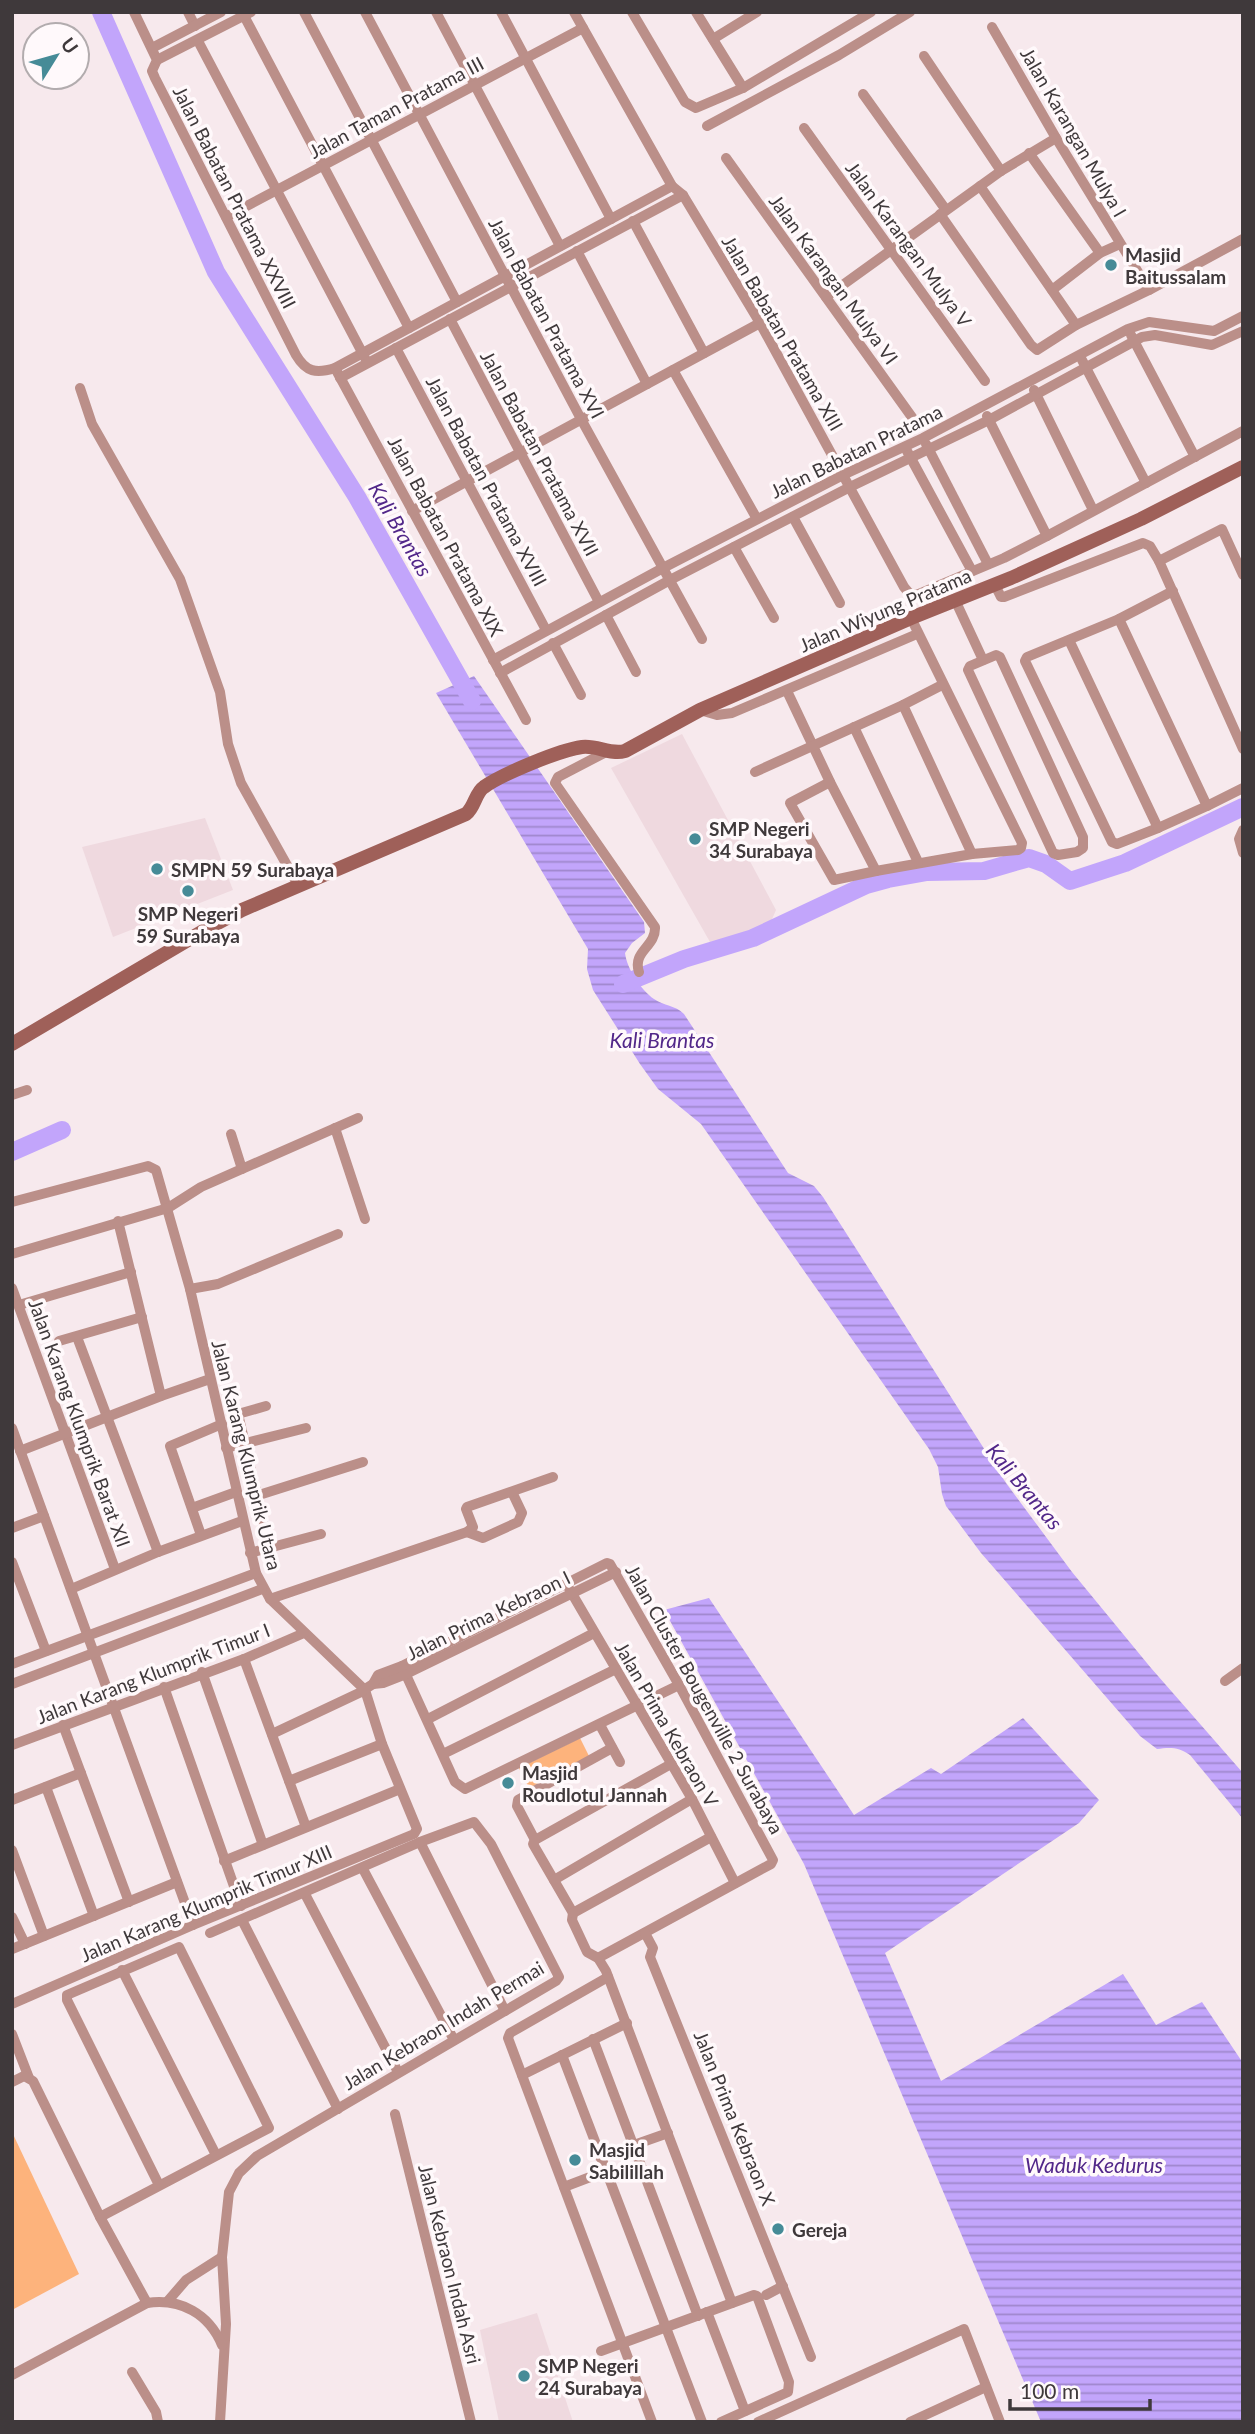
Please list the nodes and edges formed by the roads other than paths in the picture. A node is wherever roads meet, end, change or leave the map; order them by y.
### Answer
1 (134, 12) edge
2 (188, 12) edge
3 (221, 12) edge
4 (304, 12) edge
5 (365, 12) edge
6 (436, 12) edge
7 (501, 12) edge
8 (574, 12) edge
9 (632, 12) edge
10 (696, 12) edge
11 (757, 12) edge
12 (870, 12) edge
13 (910, 12) edge
14 (245, 14) edge
15 (195, 26) junction
16 (992, 27) dead end
17 (583, 28) junction
18 (713, 39) junction
19 (198, 41) junction
20 (834, 47) junction
21 (152, 48) junction
22 (924, 56) dead end
23 (525, 59) junction
24 (157, 60) junction
25 (475, 85) junction
26 (743, 88) junction
27 (863, 94) dead end
28 (419, 115) junction
29 (707, 127) dead end
30 (804, 128) dead end
31 (1056, 138) junction
32 (371, 140) junction
33 (1029, 153) junction
34 (726, 158) dead end
35 (323, 166) junction
36 (1001, 171) junction
37 (672, 186) junction
38 (980, 186) junction
39 (277, 190) junction
40 (683, 195) junction
41 (943, 212) junction
42 (226, 217) junction
43 (611, 219) junction
44 (633, 221) junction
45 (1243, 239) edge
46 (1119, 243) junction
47 (561, 246) junction
48 (891, 249) junction
49 (577, 251) junction
50 (1100, 253) junction
51 (508, 282) junction
52 (1052, 290) junction
53 (1149, 290) junction
54 (826, 297) junction
55 (457, 302) junction
56 (1243, 316) edge
57 (450, 319) junction
58 (760, 323) junction
59 (1076, 325) junction
60 (409, 328) junction
61 (1128, 329) junction
62 (1240, 333) edge
63 (1134, 340) junction
64 (1243, 345) edge
65 (396, 348) junction
66 (704, 353) junction
67 (1080, 355) junction
68 (365, 358) junction
69 (1085, 367) junction
70 (673, 370) junction
71 (337, 373) junction
72 (985, 381) dead end
73 (1030, 382) junction
74 (647, 384) junction
75 (80, 388) dead end
76 (1036, 394) junction
77 (983, 407) junction
78 (581, 419) junction
79 (989, 420) junction
80 (914, 421) dead end
81 (1243, 431) edge
82 (925, 443) junction
83 (908, 452) junction
84 (519, 453) junction
85 (1195, 457) junction
86 (1243, 467) edge
87 (844, 475) junction
88 (467, 481) junction
89 (1146, 483) junction
90 (850, 487) junction
91 (412, 510) junction
92 (1093, 510) junction
93 (793, 517) junction
94 (757, 519) junction
95 (1047, 536) junction
96 (734, 547) junction
97 (1159, 561) junction
98 (988, 565) junction
99 (663, 568) junction
100 (972, 571) junction
101 (1243, 575) edge
102 (670, 580) junction
103 (995, 585) junction
104 (1173, 591) junction
105 (916, 595) joint
106 (956, 602) junction
107 (599, 603) junction
108 (840, 603) dead end
109 (606, 615) junction
110 (774, 618) dead end
111 (911, 618) junction
112 (1119, 619) junction
113 (546, 630) junction
114 (916, 634) junction
115 (702, 639) dead end
116 (1069, 640) junction
117 (553, 643) junction
118 (493, 660) junction
119 (983, 660) junction
120 (636, 671) dead end
121 (500, 673) junction
122 (942, 685) junction
123 (787, 691) junction
124 (581, 695) dead end
125 (902, 705) junction
126 (701, 710) junction
127 (1243, 716) edge
128 (526, 720) dead end
129 (1231, 723) junction
130 (854, 727) junction
131 (813, 745) junction
132 (1243, 749) edge
133 (608, 751) junction
134 (755, 772) dead end
135 (830, 782) junction
136 (1243, 788) edge
137 (1207, 806) junction
138 (1158, 828) junction
139 (1243, 830) edge
140 (1243, 853) edge
141 (972, 854) junction
142 (918, 862) junction
143 (876, 871) junction
144 (298, 885) junction
145 (639, 972) dead end
146 (12, 1044) edge
147 (27, 1090) dead end
148 (12, 1095) edge
149 (358, 1118) dead end
150 (335, 1128) junction
151 (231, 1134) dead end
152 (242, 1168) junction
153 (12, 1202) edge
154 (168, 1208) junction
155 (365, 1219) dead end
156 (118, 1222) junction
157 (338, 1234) dead end
158 (12, 1254) edge
159 (131, 1272) junction
160 (12, 1288) edge
161 (193, 1289) junction
162 (19, 1305) junction
163 (142, 1317) junction
164 (77, 1336) junction
165 (59, 1341) dead end
166 (210, 1379) junction
167 (161, 1395) junction
168 (266, 1406) dead end
169 (106, 1416) junction
170 (222, 1424) junction
171 (12, 1428) edge
172 (306, 1428) dead end
173 (65, 1434) junction
174 (236, 1446) junction
175 (20, 1451) junction
176 (363, 1462) dead end
177 (554, 1477) dead end
178 (236, 1492) junction
179 (512, 1492) junction
180 (259, 1495) junction
181 (191, 1508) junction
182 (44, 1516) junction
183 (242, 1521) junction
184 (263, 1521) dead end
185 (12, 1528) edge
186 (467, 1532) junction
187 (321, 1534) dead end
188 (201, 1535) junction
189 (259, 1550) junction
190 (158, 1552) junction
191 (12, 1562) edge
192 (607, 1563) joint
193 (115, 1569) junction
194 (616, 1572) junction
195 (256, 1573) junction
196 (71, 1589) junction
197 (262, 1589) junction
198 (569, 1589) junction
199 (273, 1597) junction
200 (304, 1633) junction
201 (594, 1633) junction
202 (87, 1636) junction
203 (46, 1651) junction
204 (93, 1653) junction
205 (244, 1658) junction
206 (12, 1664) edge
207 (1243, 1668) edge
208 (615, 1669) junction
209 (404, 1670) junction
210 (202, 1672) junction
211 (1225, 1681) dead end
212 (12, 1684) edge
213 (679, 1685) junction
214 (164, 1687) junction
215 (369, 1687) junction
216 (113, 1706) junction
217 (637, 1707) junction
218 (428, 1719) junction
219 (63, 1725) junction
220 (600, 1725) junction
221 (272, 1734) junction
222 (382, 1744) junction
223 (12, 1745) edge
224 (612, 1748) junction
225 (443, 1754) junction
226 (620, 1762) dead end
227 (671, 1764) junction
228 (81, 1773) junction
229 (289, 1781) junction
230 (46, 1787) junction
231 (400, 1789) junction
232 (692, 1799) junction
233 (12, 1800) edge
234 (306, 1827) junction
235 (711, 1837) junction
236 (417, 1838) junction
237 (535, 1840) junction
238 (263, 1845) junction
239 (12, 1850) edge
240 (224, 1861) junction
241 (363, 1869) junction
242 (554, 1880) junction
243 (177, 1882) junction
244 (735, 1882) junction
245 (305, 1894) junction
246 (129, 1902) junction
247 (240, 1906) junction
248 (573, 1913) junction
249 (94, 1916) junction
250 (12, 1917) edge
251 (242, 1920) junction
252 (193, 1925) junction
253 (210, 1933) dead end
254 (44, 1936) junction
255 (648, 1939) junction
256 (25, 1944) junction
257 (12, 1949) edge
258 (603, 1967) junction
259 (122, 1970) junction
260 (12, 2004) edge
261 (505, 2011) junction
262 (627, 2022) junction
263 (12, 2035) edge
264 (593, 2039) junction
265 (454, 2040) junction
266 (562, 2055) junction
267 (398, 2072) junction
268 (522, 2075) junction
269 (29, 2078) junction
270 (12, 2082) edge
271 (338, 2109) junction
272 (395, 2114) dead end
273 (668, 2133) junction
274 (634, 2145) junction
275 (216, 2155) junction
276 (600, 2157) junction
277 (606, 2171) junction
278 (159, 2185) junction
279 (564, 2187) junction
280 (100, 2217) junction
281 (222, 2258) junction
282 (783, 2286) junction
283 (766, 2295) dead end
284 (167, 2302) junction
285 (732, 2303) junction
286 (147, 2304) junction
287 (703, 2314) junction
288 (665, 2327) junction
289 (622, 2343) junction
290 (223, 2348) junction
291 (601, 2351) dead end
292 (811, 2357) dead end
293 (132, 2372) dead end
294 (12, 2375) edge
295 (986, 2387) junction
296 (745, 2411) junction
297 (158, 2422) edge
298 (220, 2422) edge
299 (471, 2422) edge
300 (652, 2422) edge
301 (702, 2422) edge
302 (720, 2422) edge
303 (758, 2422) edge
304 (910, 2422) edge
305 (1000, 2422) edge

1 - 21 street, Jalan Babatan Pratama XXVIII
2 - 15 street
3 - 15 street
4 - 32 street
5 - 28 street, Jalan Babatan Pratama XVI
6 - 25 street
7 - 23 street
8 - 17 street
9 - 26 street
10 - 18 street
11 - 18 street
12 - 20 street
13 - 20 street
14 - 19 street
14 - 35 street
15 - 21 street
16 - 31 street, Jalan Karangan Mulya I
17 - 23 street, Jalan Taman Pratama III
17 - 37 street
18 - 26 street
19 - 24 street
19 - 39 street, Jalan Babatan Pratama XXVIII
20 - 26 street
20 - 29 street
21 - 24 street, Jalan Babatan Pratama XXVIII
22 - 36 street
23 - 25 street, Jalan Taman Pratama III
23 - 43 street
24 - 42 street, Jalan Babatan Pratama XXVIII
25 - 28 street, Jalan Taman Pratama III
25 - 47 street
27 - 41 street
28 - 32 street, Jalan Taman Pratama III
28 - 51 street, Jalan Babatan Pratama XVI
30 - 48 street, Jalan Karangan Mulya V
31 - 33 street
31 - 46 street, Jalan Karangan Mulya I
32 - 35 street, Jalan Taman Pratama III
32 - 55 street
33 - 36 street
33 - 50 street, Jalan Karangan Mulya I
34 - 54 street, Jalan Karangan Mulya VI
35 - 39 street, Jalan Taman Pratama III
35 - 60 street
36 - 38 street
37 - 40 street, Jalan Babatan Pratama XIII
37 - 43 street
38 - 41 street
38 - 52 street
39 - 42 street, Jalan Taman Pratama III
39 - 68 street, Jalan Babatan Pratama XXVIII
40 - 44 street
40 - 58 street, Jalan Babatan Pratama XIII
41 - 48 street
41 - 59 street
42 - 71 street, Jalan Babatan Pratama XXVIII
43 - 47 street
44 - 49 street
44 - 66 street
45 - 53 street
46 - 50 street
46 - 53 street, Jalan Karangan Mulya I
47 - 51 street
48 - 54 street
48 - 72 street, Jalan Karangan Mulya V
49 - 51 street
49 - 74 street
50 - 52 street
51 - 55 street
51 - 57 street
51 - 78 street, Jalan Babatan Pratama XVI
52 - 59 street
53 - 59 street
54 - 80 street, Jalan Karangan Mulya VI
55 - 60 street
56 - 61 street, Jalan Babatan Pratama
57 - 65 street
57 - 84 street, Jalan Babatan Pratama XVII
58 - 66 street
58 - 87 street, Jalan Babatan Pratama XIII
60 - 68 street
61 - 63 street
61 - 67 street, Jalan Babatan Pratama
62 - 63 street, Jalan Babatan Pratama
62 - 64 street
63 - 69 street, Jalan Babatan Pratama
63 - 85 street
65 - 68 street
65 - 88 street, Jalan Babatan Pratama XVIII
66 - 70 street
67 - 69 street
67 - 73 street, Jalan Babatan Pratama
68 - 71 street
69 - 76 street, Jalan Babatan Pratama
69 - 89 street
70 - 74 street
70 - 94 street
71 - 91 street, Jalan Babatan Pratama XIX
73 - 76 street
73 - 77 street, Jalan Babatan Pratama
74 - 78 street
75 - 144 street
76 - 79 street, Jalan Babatan Pratama
76 - 92 street
77 - 79 street
77 - 82 street, Jalan Babatan Pratama
78 - 84 street
78 - 99 street, Jalan Babatan Pratama XVI
79 - 82 street, Jalan Babatan Pratama
79 - 95 street
81 - 85 street, Jalan Wiyung Pratama
82 - 83 street, Jalan Babatan Pratama
82 - 98 street
83 - 87 street, Jalan Babatan Pratama
83 - 90 street, Jalan Babatan Pratama
83 - 100 street
84 - 88 street
84 - 107 street, Jalan Babatan Pratama XVII
85 - 89 street, Jalan Wiyung Pratama
86 - 103 street, Jalan Wiyung Pratama
87 - 90 street, Jalan Babatan Pratama XIII
87 - 94 street, Jalan Babatan Pratama
88 - 91 street
88 - 113 street, Jalan Babatan Pratama XVIII
89 - 92 street, Jalan Wiyung Pratama
90 - 93 street, Jalan Babatan Pratama
90 - 105 street, Jalan Babatan Pratama XIII
91 - 118 street, Jalan Babatan Pratama XIX
92 - 95 street, Jalan Wiyung Pratama
93 - 96 street, Jalan Babatan Pratama
93 - 108 street
94 - 99 street, Jalan Babatan Pratama
95 - 98 street, Jalan Wiyung Pratama
96 - 102 street, Jalan Babatan Pratama
96 - 110 street
97 - 101 street
97 - 103 street
97 - 104 street
98 - 100 street, Jalan Wiyung Pratama
99 - 102 street, Jalan Babatan Pratama XVI
99 - 107 street, Jalan Babatan Pratama
100 - 105 street, Jalan Wiyung Pratama
102 - 109 street, Jalan Babatan Pratama
102 - 115 street, Jalan Babatan Pratama XVI
103 - 106 street, Jalan Wiyung Pratama
104 - 112 street
104 - 129 street
106 - 111 street, Jalan Wiyung Pratama
106 - 119 street
107 - 113 street, Jalan Babatan Pratama
109 - 117 street, Jalan Babatan Pratama
109 - 120 street
111 - 114 street
111 - 126 street, Jalan Wiyung Pratama
112 - 116 street
112 - 137 street
113 - 118 street, Jalan Babatan Pratama
114 - 122 street
114 - 123 street
116 - 138 street
116 - 138 street
117 - 121 street, Jalan Babatan Pratama
117 - 124 street
118 - 121 street, Jalan Babatan Pratama XIX
119 - 119 street
121 - 128 street, Jalan Babatan Pratama XIX
122 - 125 street
122 - 141 street
123 - 126 street
123 - 131 street
125 - 130 street
125 - 141 street
126 - 133 street, Jalan Wiyung Pratama
127 - 129 street
129 - 132 street
130 - 131 street
130 - 142 street
131 - 134 street
131 - 135 street
133 - 144 street, Jalan Wiyung Pratama
133 - 145 street
135 - 143 street
135 - 143 street
136 - 137 street
137 - 138 street
139 - 140 street
141 - 142 street
142 - 143 street
144 - 146 street
147 - 148 street
149 - 150 street
150 - 152 street
150 - 155 street
151 - 152 street
152 - 154 street
153 - 154 street, Jalan Karang Klumprik Utara
154 - 156 street
154 - 161 street, Jalan Karang Klumprik Utara
156 - 158 street
156 - 159 street
157 - 161 street
159 - 162 street
159 - 163 street
160 - 162 street, Jalan Karang Klumprik Barat XII
161 - 166 street, Jalan Karang Klumprik Utara
162 - 173 street, Jalan Karang Klumprik Barat XII
163 - 164 street
163 - 167 street
164 - 165 street
164 - 169 street
166 - 167 street
166 - 170 street, Jalan Karang Klumprik Utara
167 - 169 street
168 - 174 street
169 - 173 street
169 - 190 street
170 - 174 street, Jalan Karang Klumprik Utara
170 - 181 street
171 - 175 street
172 - 174 street
173 - 175 street
173 - 193 street, Jalan Karang Klumprik Barat XII
174 - 178 street, Jalan Karang Klumprik Utara
174 - 180 street
175 - 182 street
176 - 180 street
177 - 179 street
178 - 181 street
178 - 183 street, Jalan Karang Klumprik Utara
179 - 186 street
179 - 186 street
180 - 184 street
181 - 188 street
182 - 185 street
182 - 196 street
183 - 188 street
183 - 189 street, Jalan Karang Klumprik Utara
186 - 199 street
187 - 189 street
188 - 190 street
189 - 195 street, Jalan Karang Klumprik Utara
190 - 193 street
191 - 203 street
192 - 194 street, Jalan Cluster Bougenville 2 Surabaya
192 - 198 street, Jalan Prima Kebraon I
193 - 196 street
194 - 198 street, Jalan Prima Kebraon I
194 - 213 street, Jalan Cluster Bougenville 2 Surabaya
195 - 197 street, Jalan Karang Klumprik Utara
195 - 202 street
196 - 202 street
197 - 199 street, Jalan Karang Klumprik Utara
197 - 204 street
198 - 201 street, Jalan Prima Kebraon V
198 - 209 street, Jalan Prima Kebraon I
199 - 200 street, Jalan Karang Klumprik Utara
200 - 205 street, Jalan Karang Klumprik Timur I
200 - 215 street, Jalan Karang Klumprik Utara
201 - 208 street, Jalan Prima Kebraon V
201 - 218 street
202 - 203 street
202 - 204 street
203 - 206 street
204 - 212 street
204 - 216 street
205 - 210 street, Jalan Karang Klumprik Timur I
205 - 221 street
207 - 211 street
208 - 217 street, Jalan Prima Kebraon V
208 - 225 street
209 - 215 street, Jalan Prima Kebraon I
209 - 218 street
210 - 214 street, Jalan Karang Klumprik Timur I
210 - 238 street
213 - 217 street
213 - 244 street, Jalan Cluster Bougenville 2 Surabaya
214 - 216 street, Jalan Karang Klumprik Timur I
214 - 240 street
215 - 221 street, Jalan Prima Kebraon I
215 - 222 street, Jalan Karang Klumprik Utara
216 - 219 street, Jalan Karang Klumprik Timur I
216 - 243 street
217 - 220 street
217 - 227 street, Jalan Prima Kebraon V
218 - 225 street
219 - 223 street, Jalan Karang Klumprik Timur I
219 - 228 street
220 - 224 street
220 - 225 street
221 - 229 street
222 - 229 street
222 - 231 street, Jalan Karang Klumprik Utara
224 - 226 street
224 - 237 street
227 - 232 street, Jalan Prima Kebraon V
227 - 237 street
228 - 230 street
228 - 246 street
229 - 234 street
230 - 233 street
230 - 249 street
231 - 234 street
231 - 236 street, Jalan Karang Klumprik Utara
232 - 235 street, Jalan Prima Kebraon V
232 - 242 street
234 - 238 street
235 - 244 street, Jalan Prima Kebraon V
235 - 248 street
236 - 241 street, Jalan Kebraon Indah Permai
236 - 247 street, Jalan Karang Klumprik Timur XIII
236 - 261 street, Jalan Karang Klumprik Utara
236 - 261 street, Jalan Kebraon Indah Permai
237 - 242 street
238 - 240 street
239 - 254 street
240 - 247 street
241 - 245 street, Jalan Kebraon Indah Permai
241 - 265 street
242 - 248 street
243 - 246 street
243 - 252 street
244 - 255 street
245 - 251 street, Jalan Kebraon Indah Permai
245 - 267 street
246 - 249 street
247 - 252 street, Jalan Karang Klumprik Timur XIII
248 - 258 street
249 - 254 street
250 - 256 street
251 - 253 street, Jalan Kebraon Indah Permai
251 - 271 street
252 - 260 street, Jalan Karang Klumprik Timur XIII
254 - 256 street
255 - 258 street
255 - 282 street, Jalan Prima Kebraon X
256 - 257 street
258 - 262 street
258 - 268 street
259 - 275 street
259 - 275 street
259 - 278 street
261 - 265 street, Jalan Kebraon Indah Permai
262 - 264 street
262 - 273 street
263 - 269 street
264 - 266 street
264 - 274 street
265 - 267 street, Jalan Kebraon Indah Permai
266 - 268 street
266 - 276 street
267 - 271 street, Jalan Kebraon Indah Permai
268 - 279 street
269 - 270 street
269 - 280 street
271 - 281 street, Jalan Kebraon Indah Permai
272 - 299 street, Jalan Kebraon Indah Asri
273 - 274 street
273 - 285 street
274 - 276 street
274 - 287 street
275 - 278 street
276 - 277 street
277 - 279 street
277 - 288 street
278 - 280 street
279 - 289 street
280 - 286 street
281 - 284 street
281 - 290 street, Jalan Kebraon Indah Permai
282 - 283 street
282 - 292 street, Jalan Prima Kebraon X
284 - 286 street
284 - 290 street
285 - 287 street
285 - 296 street
286 - 294 street
287 - 288 street
287 - 296 street
288 - 289 street
288 - 301 street
289 - 291 street
289 - 300 street
290 - 298 street, Jalan Kebraon Indah Permai
293 - 297 street
295 - 303 street
295 - 304 street
295 - 305 street
296 - 302 street

